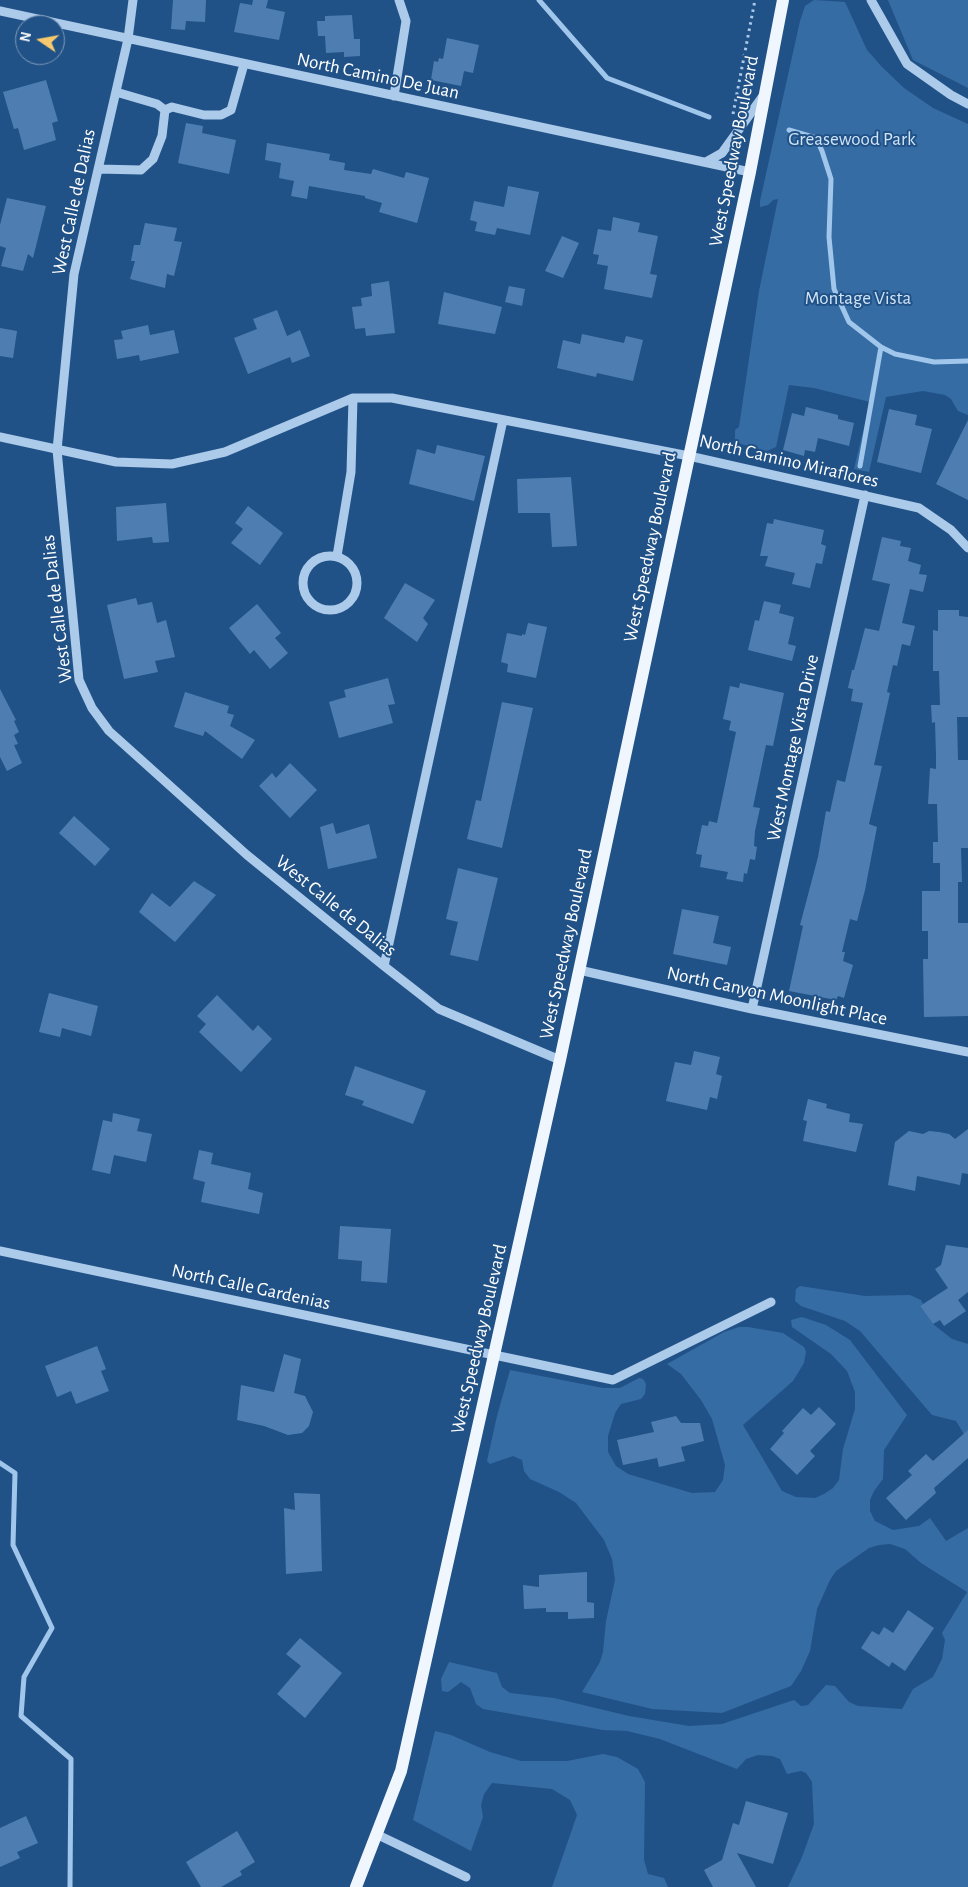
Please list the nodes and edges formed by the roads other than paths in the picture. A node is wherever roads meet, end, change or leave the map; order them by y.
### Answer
1 (133, 0) edge
2 (399, 0) edge
3 (784, 0) edge
4 (871, 0) edge
5 (0, 11) edge
6 (128, 39) junction
7 (244, 64) junction
8 (116, 92) junction
9 (766, 92) junction
10 (394, 96) junction
11 (968, 104) edge
12 (165, 110) junction
13 (706, 162) junction
14 (98, 169) junction
15 (750, 172) junction
16 (353, 398) junction
17 (502, 420) junction
18 (0, 437) edge
19 (57, 450) junction
20 (689, 456) junction
21 (865, 495) junction
22 (968, 548) edge
23 (337, 556) junction
24 (384, 966) junction
25 (579, 970) junction
26 (752, 1009) junction
27 (968, 1052) edge
28 (560, 1060) junction
29 (0, 1251) edge
30 (771, 1302) dead end
31 (495, 1355) junction
32 (378, 1835) junction
33 (466, 1876) dead end
34 (356, 1887) edge

1 - 6 street
2 - 10 street
3 - 9 main road, West Speedway Boulevard
4 - 11 street
5 - 6 street, North Camino De Juan
6 - 7 street, North Camino De Juan
6 - 8 street, West Calle de Dalias
7 - 10 street, North Camino De Juan
7 - 12 street
8 - 12 street
8 - 14 street, West Calle de Dalias
9 - 13 street
9 - 15 main road, West Speedway Boulevard
10 - 13 street, North Camino De Juan
12 - 14 street
13 - 15 street, North Camino De Juan
14 - 19 street, West Calle de Dalias
15 - 20 main road, West Speedway Boulevard
16 - 17 street, North Camino Miraflores
16 - 19 street, North Camino Miraflores
16 - 23 street
17 - 20 street, North Camino Miraflores
17 - 24 street
18 - 19 street, North Camino Miraflores
19 - 24 street, West Calle de Dalias
20 - 21 street, North Camino Miraflores
20 - 25 main road, West Speedway Boulevard
21 - 22 street, North Camino Miraflores
21 - 26 street, West Montage Vista Drive
23 - 23 street
24 - 28 street, West Calle de Dalias
25 - 26 street, North Canyon Moonlight Place
25 - 28 main road, West Speedway Boulevard
26 - 27 street, North Canyon Moonlight Place
28 - 31 main road, West Speedway Boulevard
29 - 31 street, North Calle Gardenias
30 - 31 street, North Calle Gardenias
31 - 32 main road, West Speedway Boulevard
32 - 33 street
32 - 34 main road, West Speedway Boulevard

